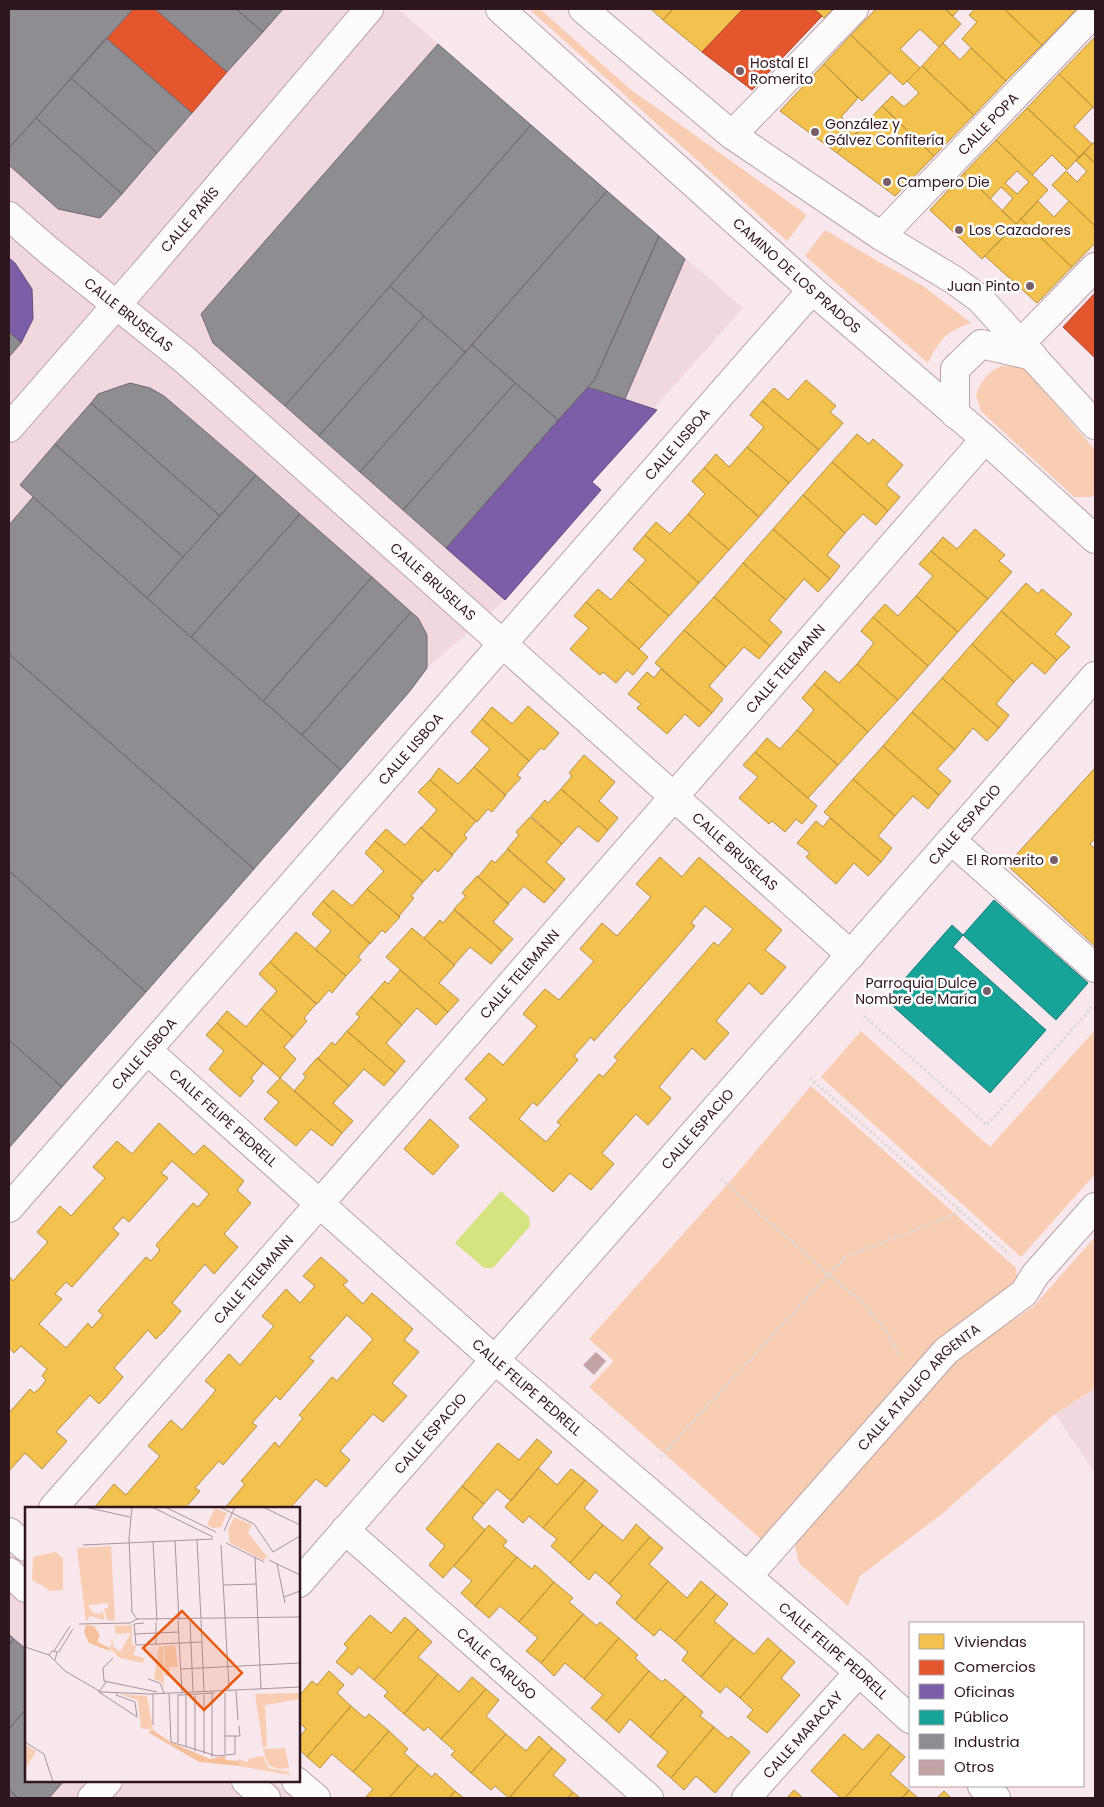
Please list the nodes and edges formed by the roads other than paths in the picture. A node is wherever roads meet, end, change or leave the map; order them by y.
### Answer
1 (369, 9) edge
2 (500, 9) edge
3 (583, 9) edge
4 (854, 9) edge
5 (1095, 12) edge
6 (732, 135) junction
7 (9, 216) edge
8 (881, 236) junction
9 (1095, 267) edge
10 (812, 290) junction
11 (117, 305) junction
12 (1027, 349) junction
13 (955, 414) junction
14 (1095, 425) edge
15 (9, 428) edge
16 (984, 439) junction
17 (1066, 513) junction
18 (1095, 514) edge
19 (1095, 539) edge
20 (503, 644) junction
21 (1095, 676) edge
22 (674, 797) junction
23 (951, 840) junction
24 (851, 955) junction
25 (1095, 968) edge
26 (147, 1050) junction
27 (320, 1204) junction
28 (1095, 1207) edge
29 (9, 1208) edge
30 (495, 1360) junction
31 (54, 1507) edge
32 (346, 1530) junction
33 (9, 1572) edge
34 (748, 1576) junction
35 (300, 1582) edge
36 (25, 1587) edge
37 (859, 1672) junction
38 (909, 1718) edge
39 (107, 1782) edge
40 (247, 1782) edge
41 (297, 1782) edge
42 (983, 1787) edge
43 (92, 1798) edge
44 (266, 1798) edge
45 (316, 1798) edge
46 (649, 1798) edge
47 (746, 1798) edge
48 (996, 1798) edge

1 - 11 street, CALLE PARÍS
2 - 10 street, CAMINO DE LOS PRADOS
3 - 6 street
4 - 6 street
5 - 8 street, CALLE POPA
6 - 8 street
7 - 11 street, CALLE BRUSELAS
8 - 12 street
9 - 12 street
10 - 13 street, CAMINO DE LOS PRADOS
10 - 20 street, CALLE LISBOA
11 - 15 street, CALLE PARÍS
11 - 20 street, CALLE BRUSELAS
12 - 13 street
12 - 14 street
13 - 16 street, CAMINO DE LOS PRADOS
16 - 17 street, CAMINO DE LOS PRADOS
16 - 22 street, CALLE TELEMANN
17 - 18 street
17 - 19 street, CAMINO DE LOS PRADOS
20 - 22 street, CALLE BRUSELAS
20 - 26 street, CALLE LISBOA
21 - 23 street, CALLE ESPACIO
22 - 24 street, CALLE BRUSELAS
22 - 27 street, CALLE TELEMANN
23 - 24 street, CALLE ESPACIO
23 - 25 street
24 - 30 street, CALLE ESPACIO
26 - 27 street, CALLE FELIPE PEDRELL
26 - 29 street, CALLE LISBOA
27 - 30 street, CALLE FELIPE PEDRELL
27 - 31 street, CALLE TELEMANN
28 - 34 street, CALLE ATAULFO ARGENTA
30 - 32 street, CALLE ESPACIO
30 - 34 street, CALLE FELIPE PEDRELL
32 - 35 street, CALLE ESPACIO
32 - 46 street, CALLE CARUSO
33 - 36 street
34 - 37 street, CALLE FELIPE PEDRELL
37 - 38 street, CALLE FELIPE PEDRELL
37 - 47 street, CALLE MARACAY
39 - 43 street
40 - 44 street
41 - 45 street
42 - 48 street

